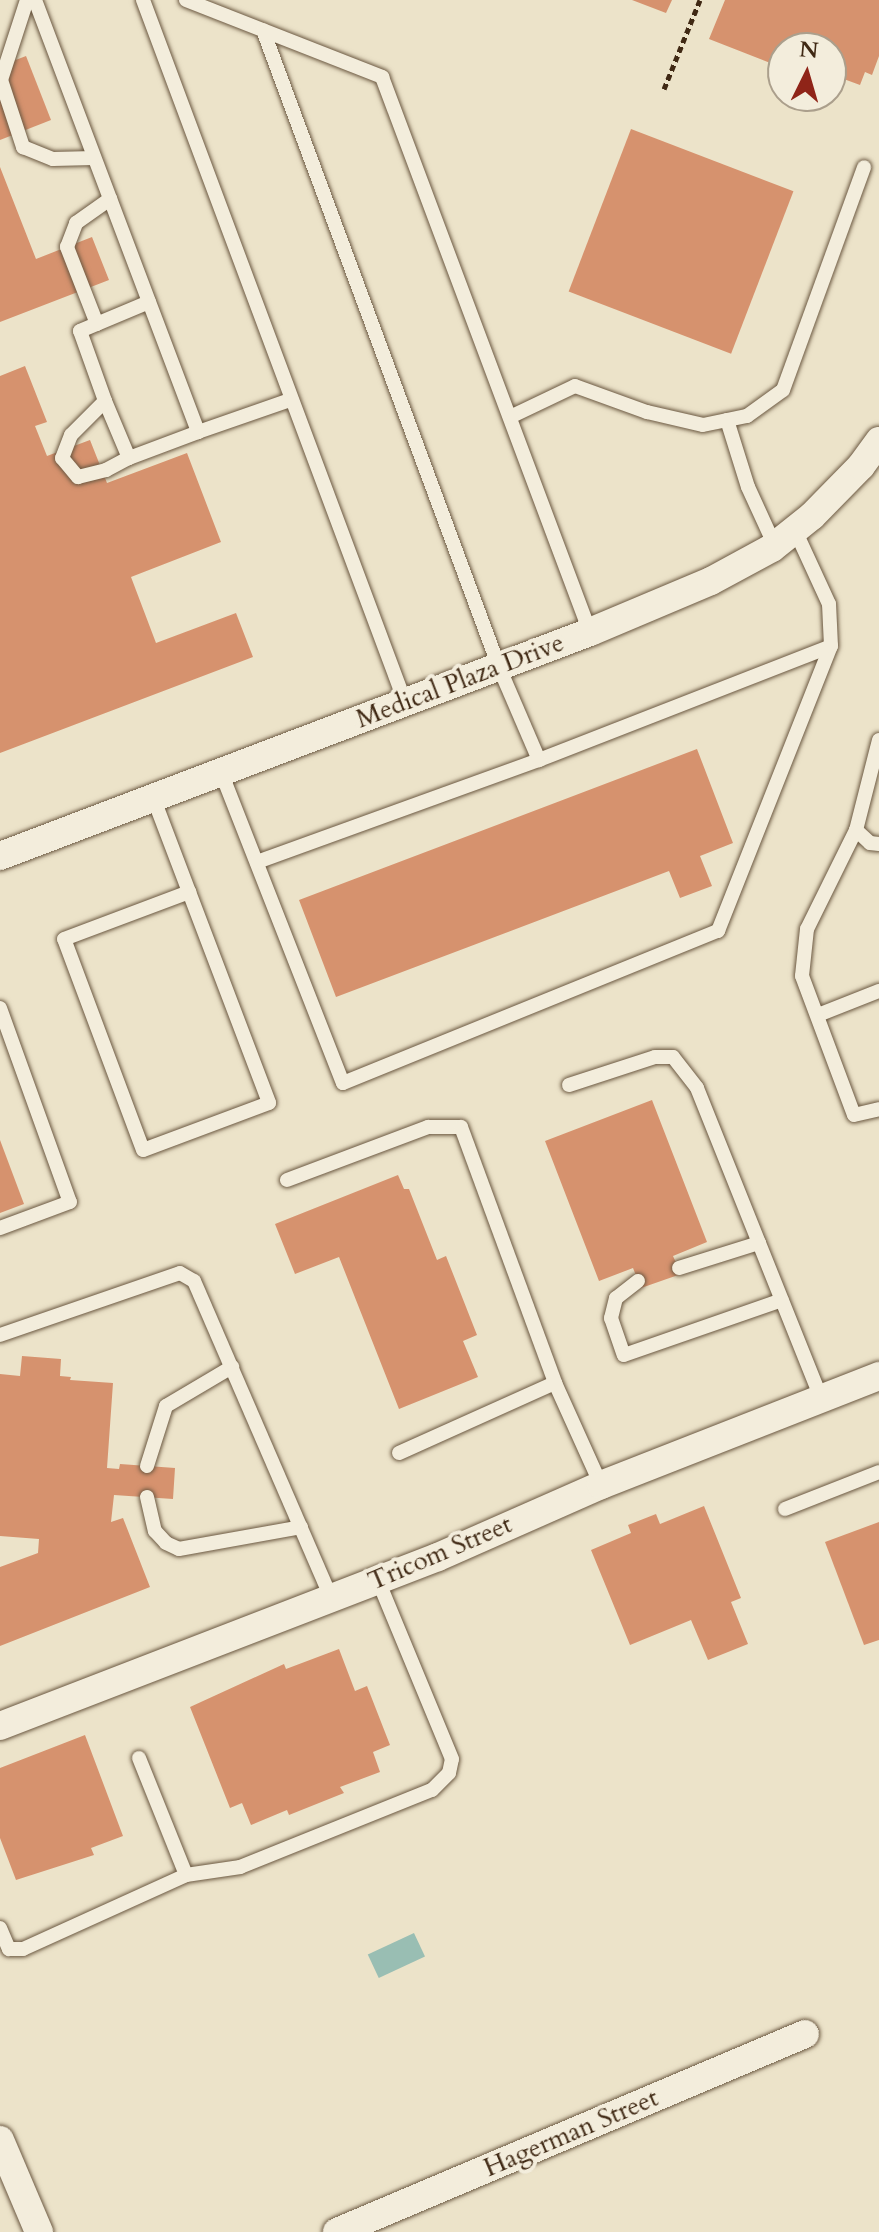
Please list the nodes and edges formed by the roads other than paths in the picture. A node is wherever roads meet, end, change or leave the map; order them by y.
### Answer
1 (27, 0) edge
2 (35, 0) edge
3 (143, 0) edge
4 (186, 0) edge
5 (263, 30) junction
6 (94, 158) junction
7 (864, 167) dead end
8 (110, 199) junction
9 (149, 302) junction
10 (97, 324) junction
11 (290, 400) junction
12 (105, 401) junction
13 (510, 417) junction
14 (727, 420) junction
15 (198, 432) junction
16 (879, 441) edge
17 (129, 458) junction
18 (785, 538) junction
19 (590, 632) junction
20 (831, 646) junction
21 (499, 667) junction
22 (405, 702) junction
23 (879, 740) edge
24 (539, 760) junction
25 (221, 772) junction
26 (153, 797) junction
27 (856, 830) junction
28 (879, 844) edge
29 (0, 856) edge
30 (257, 862) junction
31 (189, 892) junction
32 (879, 991) edge
33 (0, 1008) edge
34 (818, 1015) junction
35 (569, 1085) dead end
36 (879, 1109) edge
37 (287, 1180) dead end
38 (0, 1228) edge
39 (759, 1243) junction
40 (679, 1268) dead end
41 (638, 1281) dead end
42 (782, 1300) junction
43 (0, 1335) edge
44 (232, 1367) junction
45 (879, 1376) edge
46 (555, 1383) junction
47 (822, 1400) junction
48 (399, 1453) dead end
49 (147, 1466) dead end
50 (879, 1472) edge
51 (601, 1485) junction
52 (147, 1497) dead end
53 (785, 1509) dead end
54 (301, 1527) junction
55 (378, 1580) junction
56 (331, 1598) junction
57 (0, 1726) edge
58 (139, 1758) dead end
59 (186, 1875) junction
60 (0, 1928) edge
61 (805, 2034) dead end
62 (0, 2140) edge
63 (39, 2232) edge
64 (337, 2232) edge

1 - 6 lane
2 - 6 lane
3 - 11 lane
4 - 5 lane
5 - 13 lane
5 - 21 lane
6 - 8 lane
7 - 14 lane
8 - 9 lane
8 - 10 lane
9 - 10 lane
9 - 15 lane
10 - 12 lane
11 - 15 lane
11 - 22 lane
12 - 17 lane
12 - 17 lane
13 - 14 lane
13 - 19 lane
14 - 18 lane
15 - 17 lane
16 - 18 street, Medical Plaza Drive
18 - 19 street, Medical Plaza Drive
18 - 20 lane
19 - 21 street, Medical Plaza Drive
20 - 24 lane
20 - 30 lane
21 - 22 street, Medical Plaza Drive
21 - 24 lane
22 - 25 street, Medical Plaza Drive
23 - 27 lane
24 - 30 lane
25 - 26 street, Medical Plaza Drive
25 - 30 lane
26 - 29 street, Medical Plaza Drive
26 - 31 lane
27 - 28 lane
27 - 34 lane
31 - 31 lane
32 - 34 lane
33 - 38 lane
34 - 36 lane
35 - 39 lane
37 - 46 lane
39 - 40 lane
39 - 42 lane
41 - 42 lane
42 - 47 lane
43 - 44 lane
44 - 49 lane
44 - 54 lane
45 - 47 street, Tricom Street
46 - 48 lane
46 - 51 lane
47 - 51 street, Tricom Street
50 - 53 lane
51 - 55 street, Tricom Street
52 - 54 lane
54 - 56 lane
55 - 56 street, Tricom Street
55 - 59 lane
56 - 57 street, Tricom Street
58 - 59 lane
59 - 60 lane
61 - 64 street, Hagerman Street
62 - 63 street

